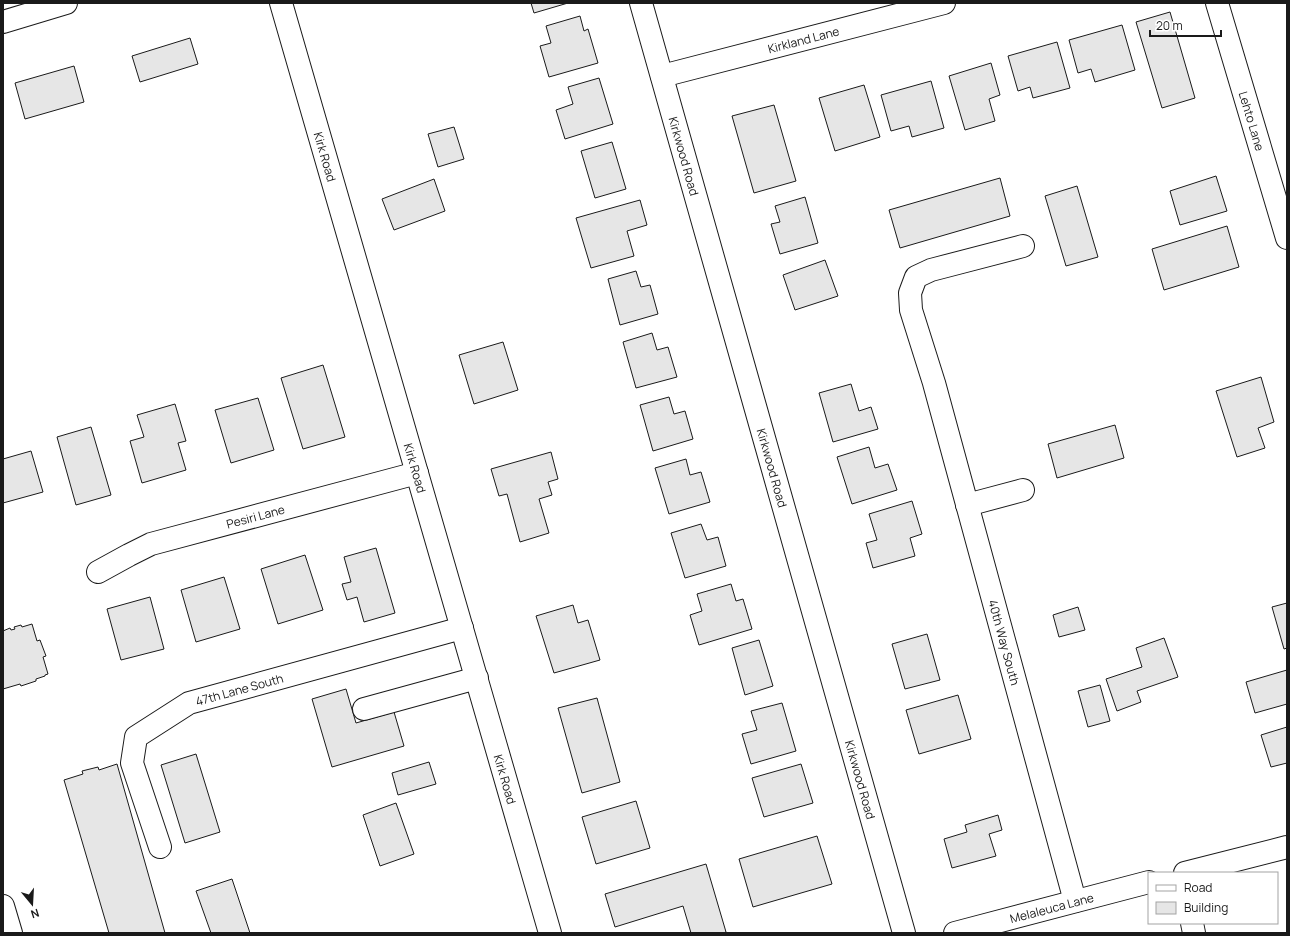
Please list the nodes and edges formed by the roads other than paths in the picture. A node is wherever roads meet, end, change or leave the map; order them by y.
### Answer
1 (66, 3) edge
2 (281, 3) edge
3 (641, 3) edge
4 (944, 3) edge
5 (1217, 3) edge
6 (3, 22) edge
7 (662, 76) junction
8 (1287, 238) edge
9 (1023, 246) dead end
10 (417, 473) junction
11 (1023, 490) dead end
12 (967, 505) junction
13 (98, 572) dead end
14 (462, 628) junction
15 (477, 678) junction
16 (364, 709) dead end
17 (1287, 846) edge
18 (160, 848) dead end
19 (1189, 872) edge
20 (1148, 882) edge
21 (1075, 902) junction
22 (3, 906) edge
23 (11, 933) edge
24 (550, 933) edge
25 (904, 933) edge
26 (954, 933) edge

1 - 6 street
2 - 10 street, Kirk Road
3 - 7 street, Kirkwood Road
4 - 7 street, Kirkland Lane
5 - 8 street, Lehto Lane
7 - 25 street, Kirkwood Road
9 - 12 street, 40th Way South
10 - 13 street, Pesiri Lane
10 - 14 street, Kirk Road
11 - 12 street
12 - 21 street, 40th Way South
14 - 15 street, Kirk Road
14 - 18 street, 47th Lane South
15 - 16 street
15 - 24 street, Kirk Road
17 - 19 street
20 - 21 street, Melaleuca Lane
21 - 26 street, Melaleuca Lane
22 - 23 street

